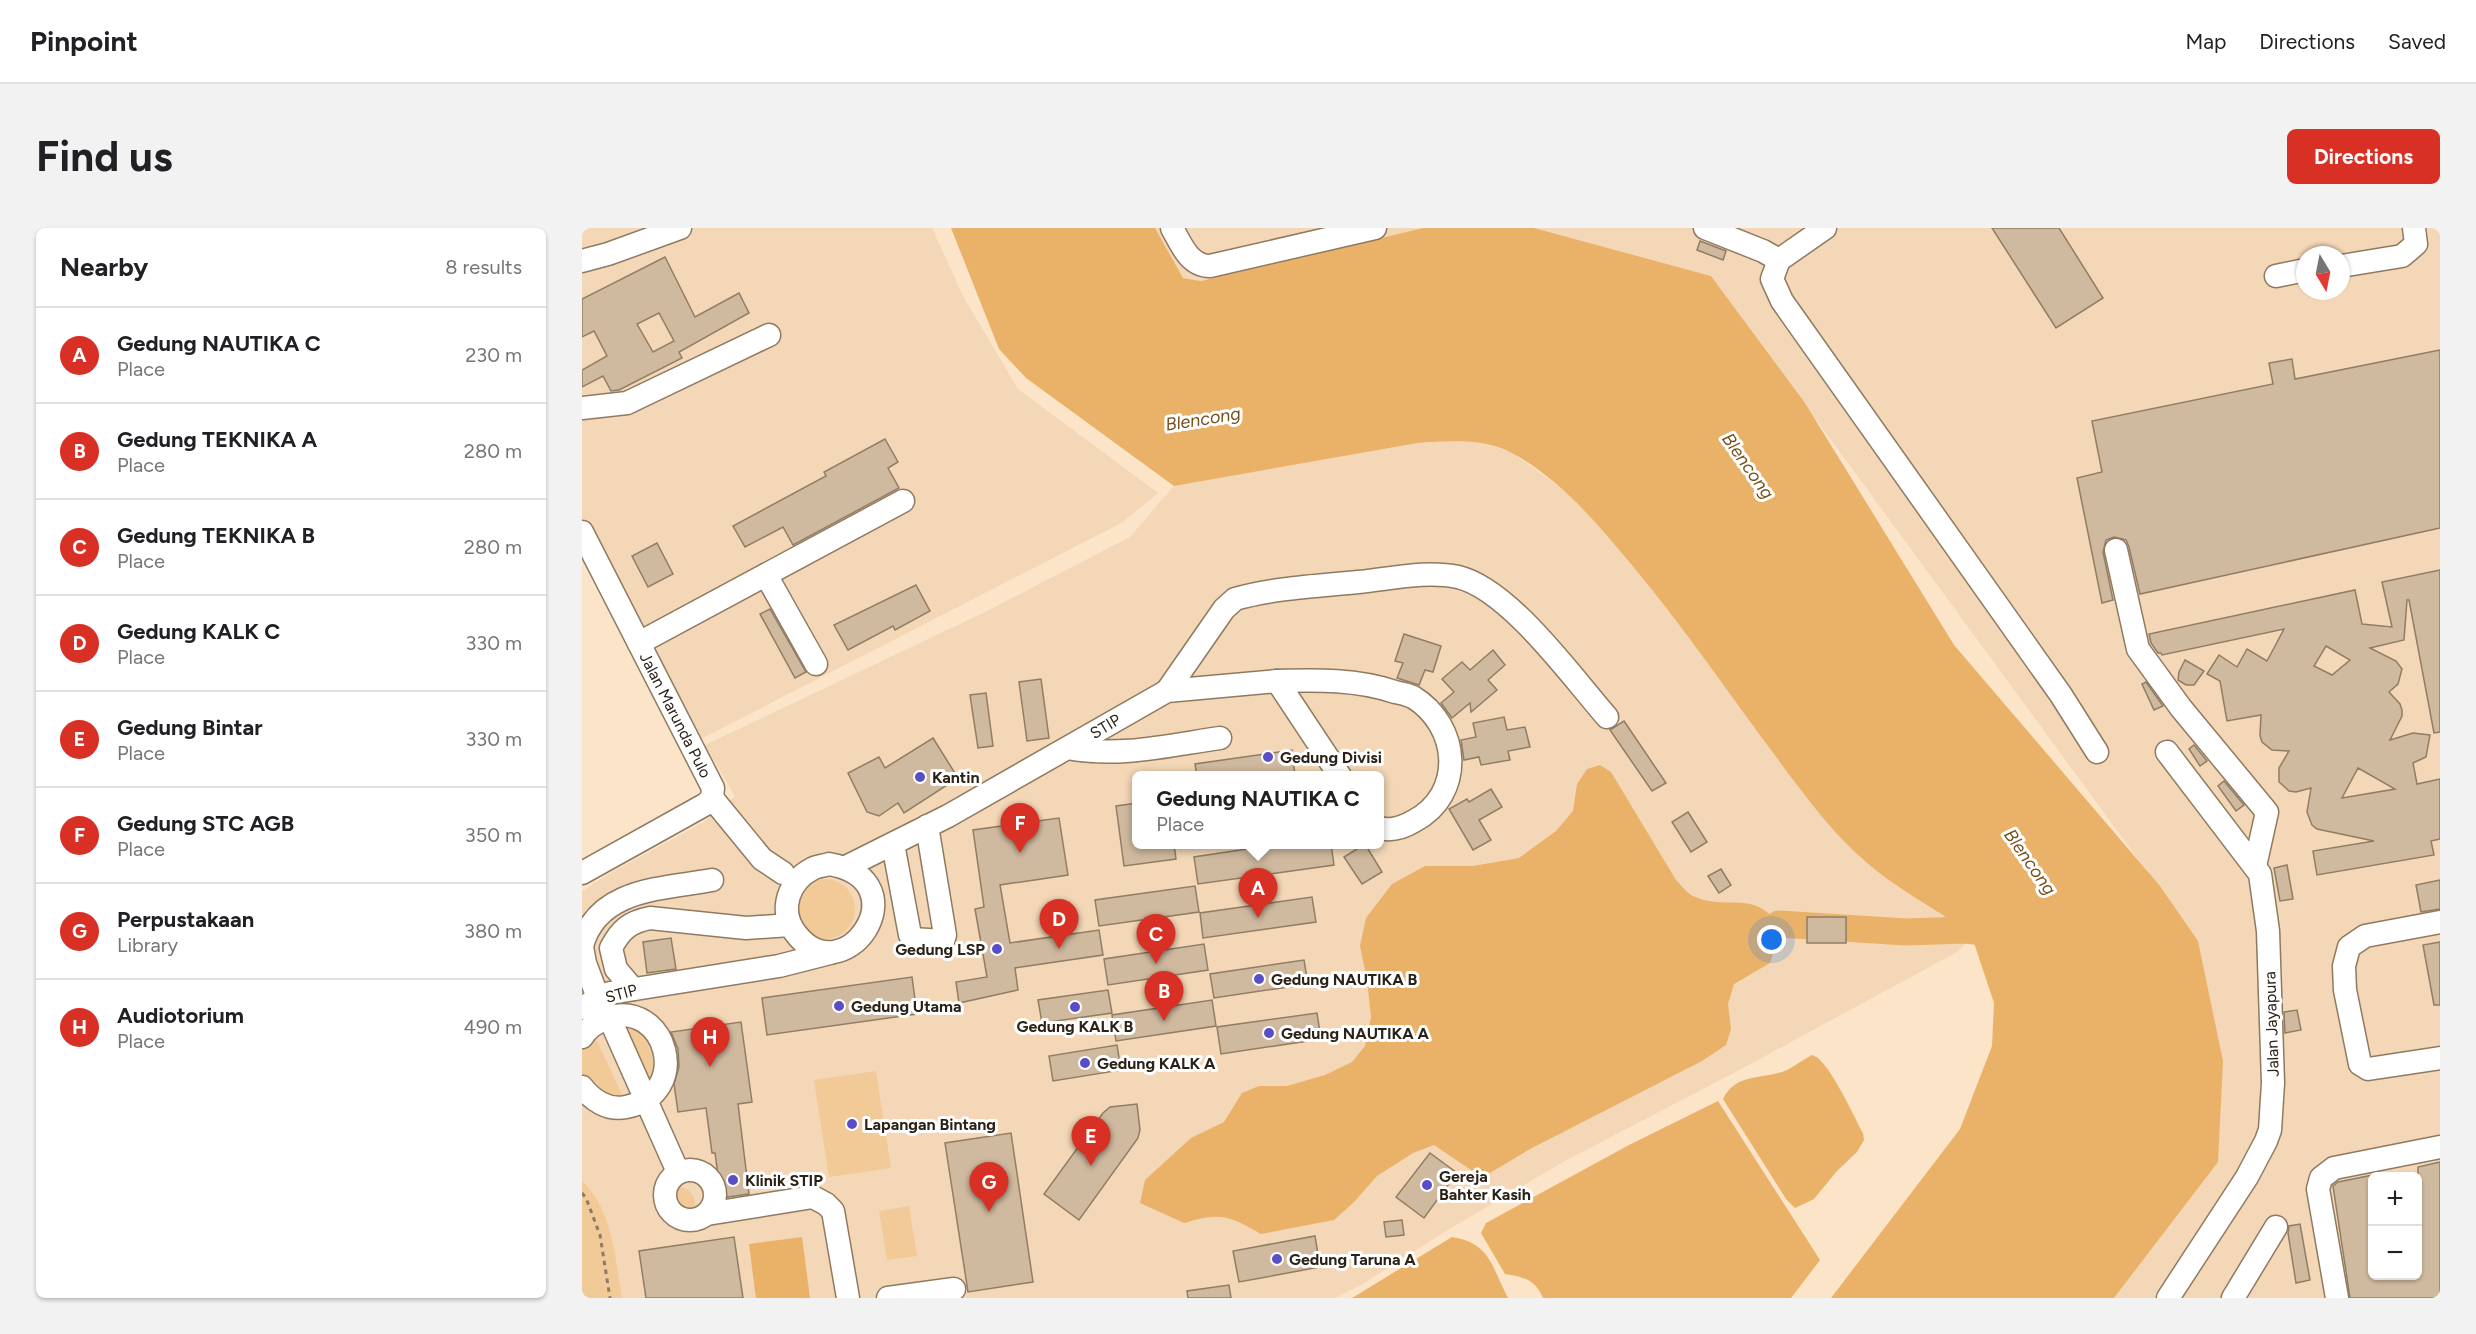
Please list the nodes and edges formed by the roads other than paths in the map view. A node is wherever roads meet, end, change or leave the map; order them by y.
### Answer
1 (680, 228) edge
2 (1172, 228) edge
3 (1375, 228) edge
4 (1705, 228) edge
5 (1825, 228) edge
6 (2414, 228) edge
7 (1779, 260) junction
8 (582, 261) edge
9 (2350, 265) edge
10 (2296, 272) edge
11 (2276, 276) dead end
12 (769, 335) dead end
13 (582, 408) edge
14 (903, 501) dead end
15 (582, 531) edge
16 (2116, 550) dead end
17 (766, 575) junction
18 (639, 643) junction
19 (816, 664) dead end
20 (1277, 681) junction
21 (1167, 691) junction
22 (1607, 717) dead end
23 (1220, 738) dead end
24 (1068, 748) junction
25 (2097, 752) dead end
26 (2167, 752) dead end
27 (1337, 771) edge
28 (712, 798) junction
29 (927, 826) junction
30 (1384, 828) edge
31 (893, 844) junction
32 (2255, 866) junction
33 (846, 867) junction
34 (582, 873) edge
35 (791, 875) junction
36 (712, 880) dead end
37 (2440, 922) edge
38 (790, 925) junction
39 (830, 953) junction
40 (583, 955) edge
41 (633, 989) junction
42 (596, 1008) edge
43 (582, 1037) edge
44 (2440, 1058) edge
45 (582, 1087) edge
46 (646, 1100) junction
47 (2440, 1147) edge
48 (678, 1172) junction
49 (707, 1214) junction
50 (2276, 1227) dead end
51 (954, 1288) dead end
52 (848, 1298) edge
53 (888, 1298) edge
54 (2168, 1298) edge
55 (2233, 1298) edge
56 (2337, 1298) edge

1 - 8 street
2 - 3 street
4 - 7 street
5 - 7 street
6 - 9 street
7 - 25 street
10 - 11 street
12 - 13 street
14 - 17 street
15 - 18 street, Jalan Marunda Pulo
16 - 32 street
17 - 18 street
17 - 19 street
18 - 28 street, Jalan Marunda Pulo
20 - 21 street, STIP
20 - 27 street
20 - 30 street, STIP
21 - 22 street
21 - 24 street, STIP
23 - 24 street
24 - 29 street, STIP
26 - 32 street, Jalan Jayapura
28 - 34 street, Jalan Marunda Pulo
28 - 35 street
29 - 31 street, STIP
29 - 31 street
31 - 33 street, STIP
32 - 54 street, Jalan Jayapura
33 - 35 street
33 - 39 street
35 - 38 street
36 - 40 street
37 - 44 street
38 - 39 street
38 - 41 street
39 - 41 street, STIP
40 - 42 street
41 - 42 street, STIP
42 - 43 street
42 - 46 street, STIP
42 - 46 street
45 - 46 street
46 - 48 street, STIP
47 - 56 street
48 - 49 street
48 - 49 street
49 - 52 street
50 - 55 street
51 - 53 street

